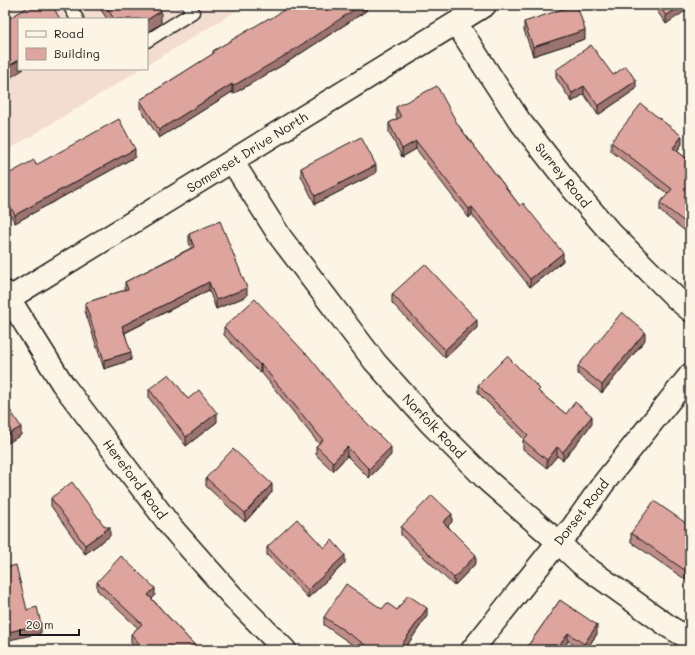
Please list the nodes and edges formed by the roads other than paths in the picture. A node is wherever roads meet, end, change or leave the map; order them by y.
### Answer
1 (69, 5) edge
2 (188, 5) edge
3 (485, 5) edge
4 (76, 18) edge
5 (456, 23) junction
6 (148, 40) edge
7 (232, 161) junction
8 (6, 297) edge
9 (690, 310) edge
10 (690, 375) edge
11 (558, 542) junction
12 (690, 639) edge
13 (285, 650) edge
14 (472, 650) edge

1 - 4 lane
2 - 6 lane
3 - 5 street, Somerset Drive North
5 - 7 street, Somerset Drive North
5 - 9 street, Surrey Road
7 - 8 street, Somerset Drive North
7 - 11 street, Norfolk Road
8 - 13 street, Hereford Road
10 - 11 street, Dorset Road
11 - 12 street, Norfolk Road
11 - 14 street, Dorset Road

